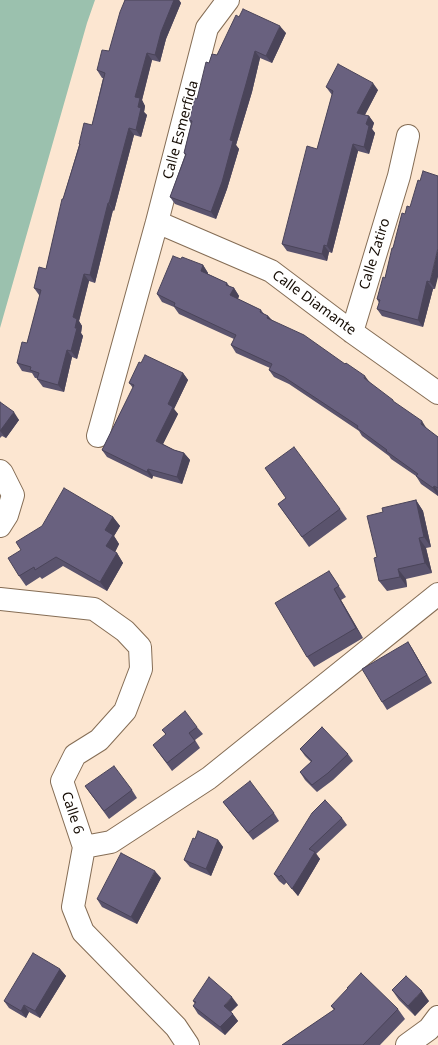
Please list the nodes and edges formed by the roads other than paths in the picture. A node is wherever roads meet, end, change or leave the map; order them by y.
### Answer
1 (228, 0) edge
2 (408, 136) dead end
3 (157, 222) junction
4 (352, 332) junction
5 (438, 393) edge
6 (98, 436) dead end
7 (0, 471) edge
8 (0, 526) edge
9 (438, 594) edge
10 (0, 599) edge
11 (84, 847) junction
12 (438, 1017) edge
13 (188, 1045) edge
14 (407, 1045) edge

1 - 3 street, Calle Esmerfida
2 - 4 street, Calle Zatiro
3 - 4 street, Calle Diamante
3 - 6 street, Calle Esmerfida
4 - 5 street, Calle Diamante
7 - 8 street
9 - 11 street
10 - 11 street, Calle 6
11 - 13 street, Calle 6
12 - 14 street

